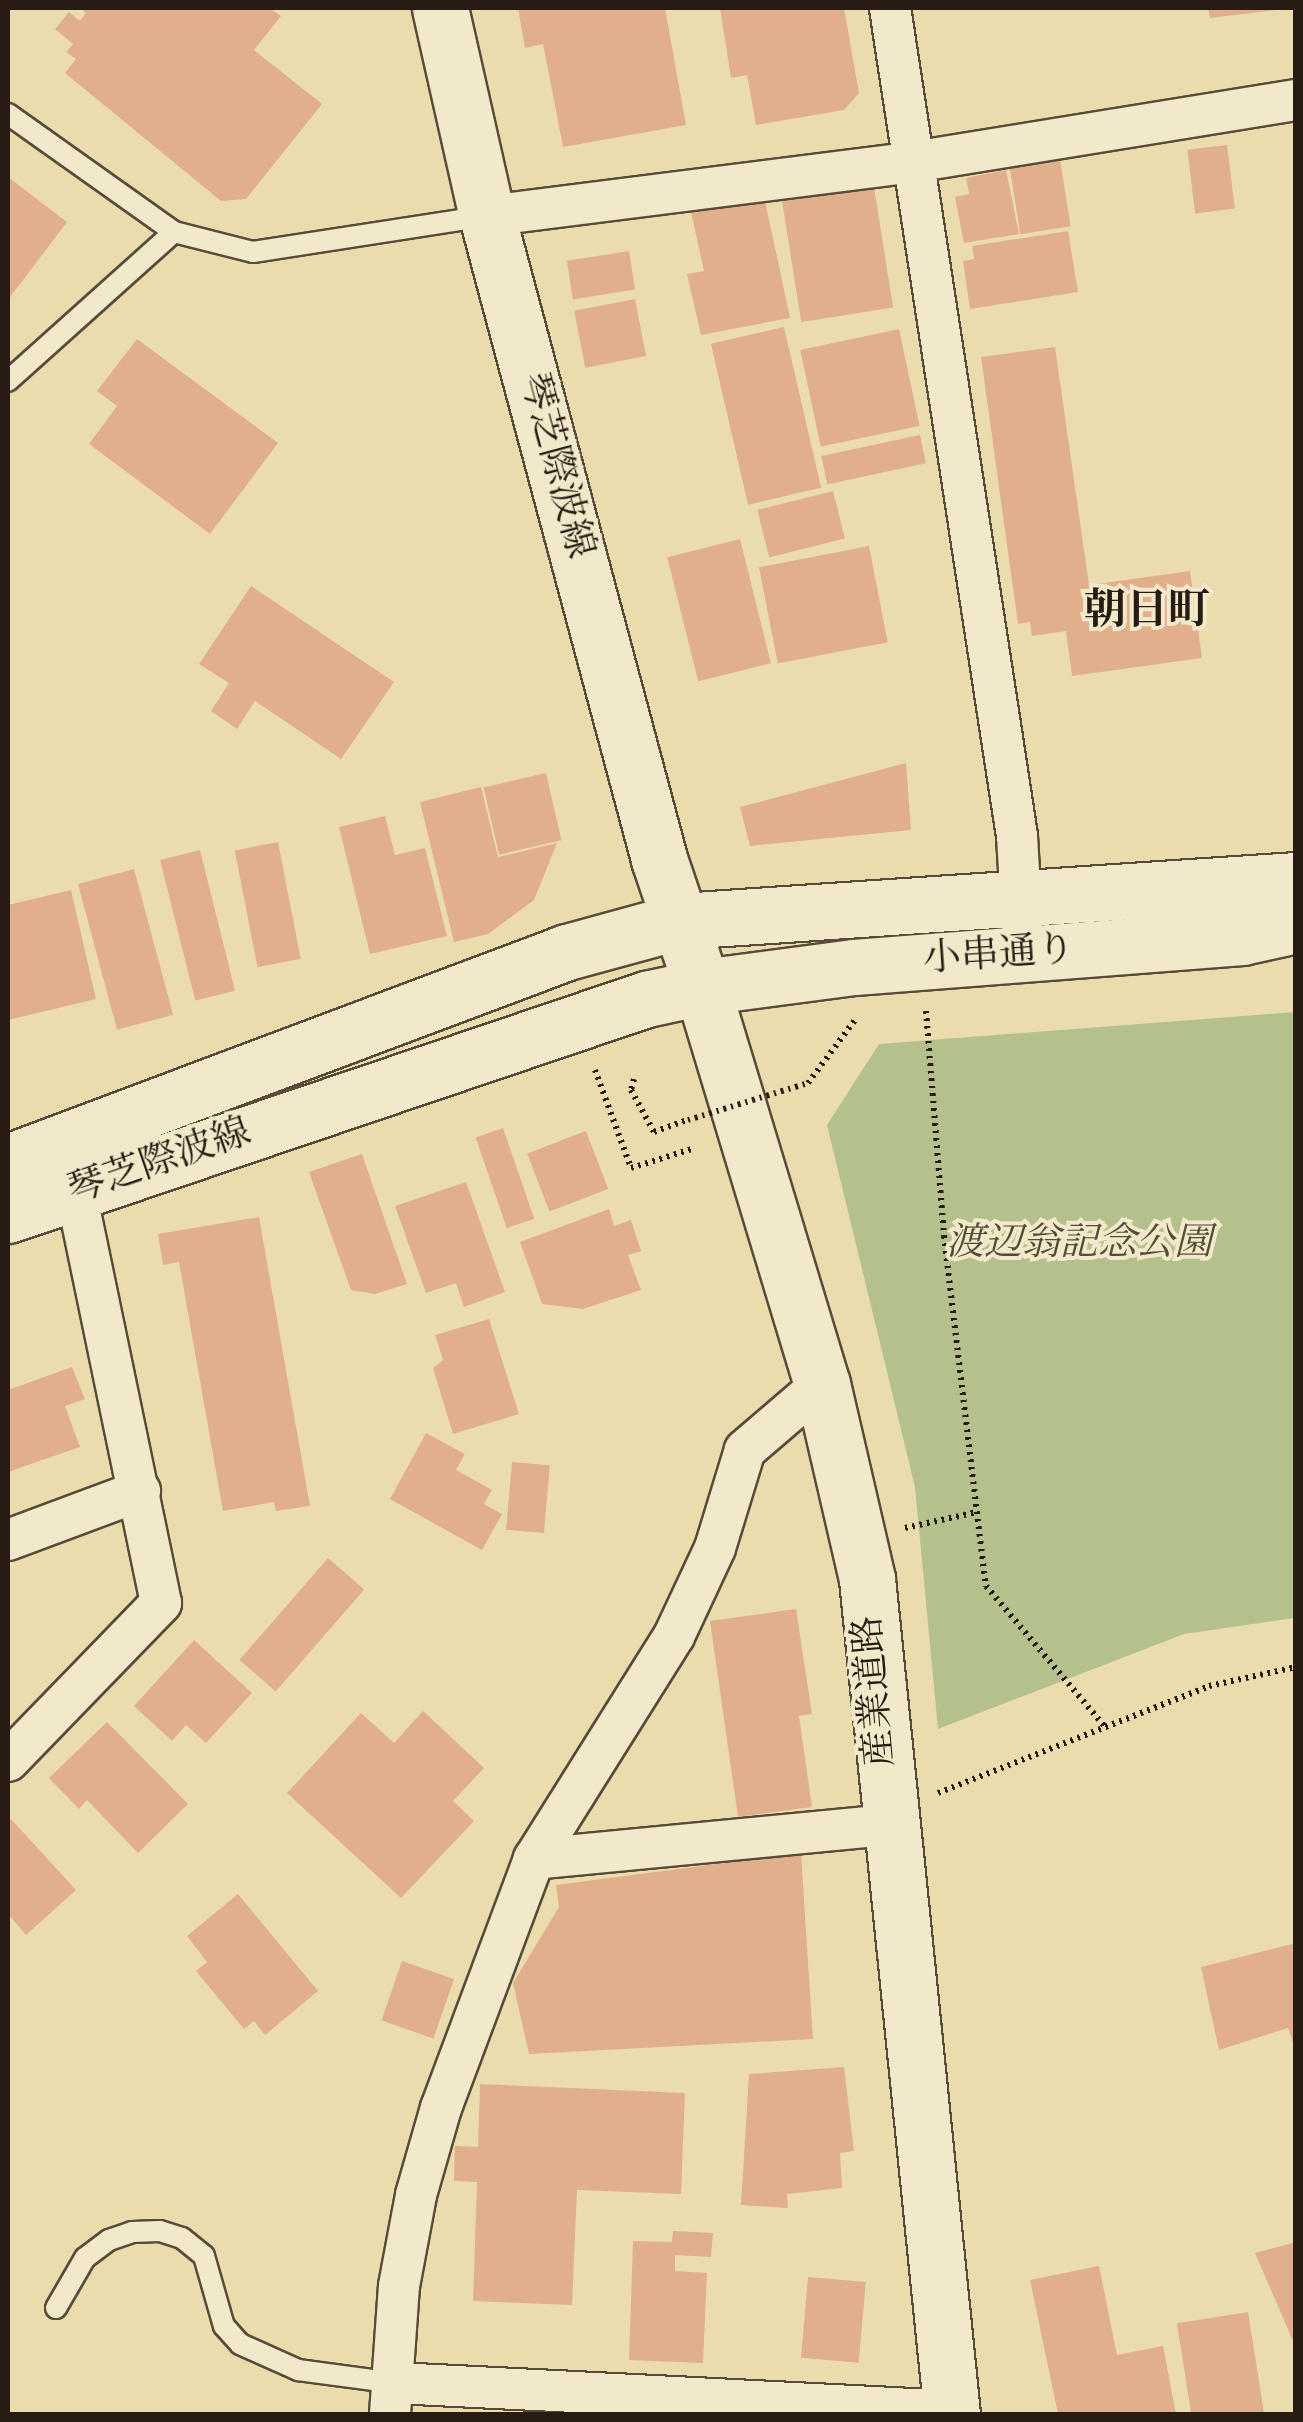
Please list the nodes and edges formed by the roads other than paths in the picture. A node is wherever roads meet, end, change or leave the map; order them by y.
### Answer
1 (440, 8) edge
2 (890, 8) edge
3 (1296, 100) edge
4 (8, 114) edge
5 (913, 162) junction
6 (487, 216) junction
7 (174, 232) junction
8 (8, 381) edge
9 (1296, 880) edge
10 (1020, 896) junction
11 (680, 921) junction
12 (1296, 925) edge
13 (1024, 955) junction
14 (702, 987) junction
15 (8, 1162) edge
16 (70, 1167) junction
17 (8, 1215) edge
18 (822, 1384) junction
19 (140, 1491) junction
20 (8, 1540) edge
21 (8, 1761) edge
22 (910, 1810) junction
23 (534, 1859) junction
24 (56, 2308) dead end
25 (393, 2399) edge
26 (952, 2413) edge

1 - 6 street, 琴芝際波線
2 - 5 street
3 - 5 street
4 - 7 lane
5 - 6 street
5 - 10 street
6 - 7 lane
6 - 11 street, 琴芝際波線
7 - 8 lane
9 - 10 street
10 - 11 street
10 - 13 street
11 - 14 street, 琴芝際波線
11 - 16 street, 琴芝際波線
12 - 13 street, 小串通り
13 - 14 street, 小串通り
14 - 16 street, 琴芝際波線
14 - 18 street, 産業道路
15 - 16 street, 琴芝際波線
16 - 17 street, 琴芝際波線
16 - 19 street
18 - 22 street, 産業道路
18 - 23 street
19 - 20 street
19 - 21 street
22 - 23 street
22 - 26 street, 産業道路
23 - 25 street
24 - 25 lane
25 - 26 street

